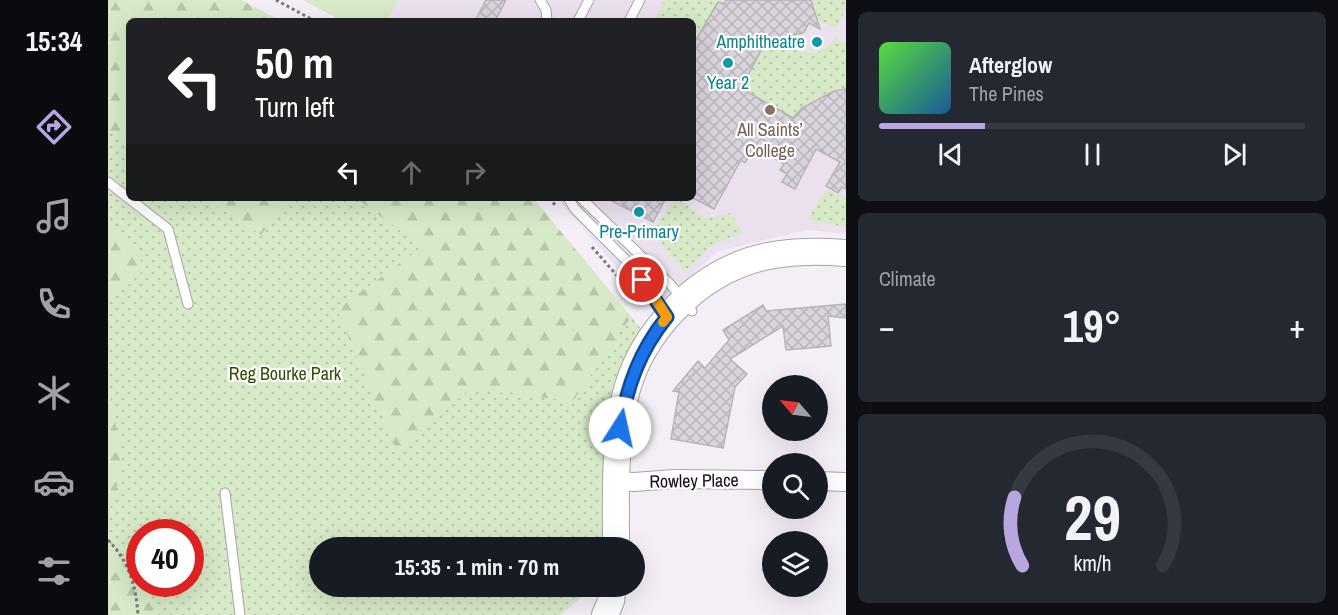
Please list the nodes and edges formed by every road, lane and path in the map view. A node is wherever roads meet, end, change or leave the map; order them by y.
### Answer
1 (276, 0) edge
2 (540, 0) edge
3 (551, 0) edge
4 (589, 0) edge
5 (640, 0) edge
6 (546, 10) junction
7 (309, 18) edge
8 (547, 18) edge
9 (580, 18) edge
10 (631, 18) edge
11 (108, 182) edge
12 (126, 196) edge
13 (132, 201) edge
14 (552, 201) edge
15 (569, 201) edge
16 (584, 201) edge
17 (557, 206) dead end
18 (586, 240) dead end
19 (846, 253) edge
20 (846, 267) edge
21 (637, 298) dead end
22 (188, 304) dead end
23 (679, 314) junction
24 (762, 480) edge
25 (625, 481) junction
26 (828, 481) edge
27 (846, 482) edge
28 (225, 493) dead end
29 (617, 537) edge
30 (631, 537) edge
31 (108, 540) edge
32 (612, 597) edge
33 (625, 597) edge
34 (138, 615) edge
35 (240, 615) edge
36 (605, 615) edge
37 (621, 615) edge

1 - 7 path
2 - 6 lane
3 - 6 lane
4 - 9 lane
5 - 10 lane
6 - 8 lane
11 - 12 lane
13 - 22 lane
14 - 17 path
15 - 23 lane
16 - 23 lane
18 - 21 path
19 - 23 street
20 - 23 street
23 - 25 street
24 - 25 street, Rowley Place
25 - 29 street
25 - 30 street
26 - 27 street
28 - 35 lane
31 - 34 path
32 - 36 street
33 - 37 street

